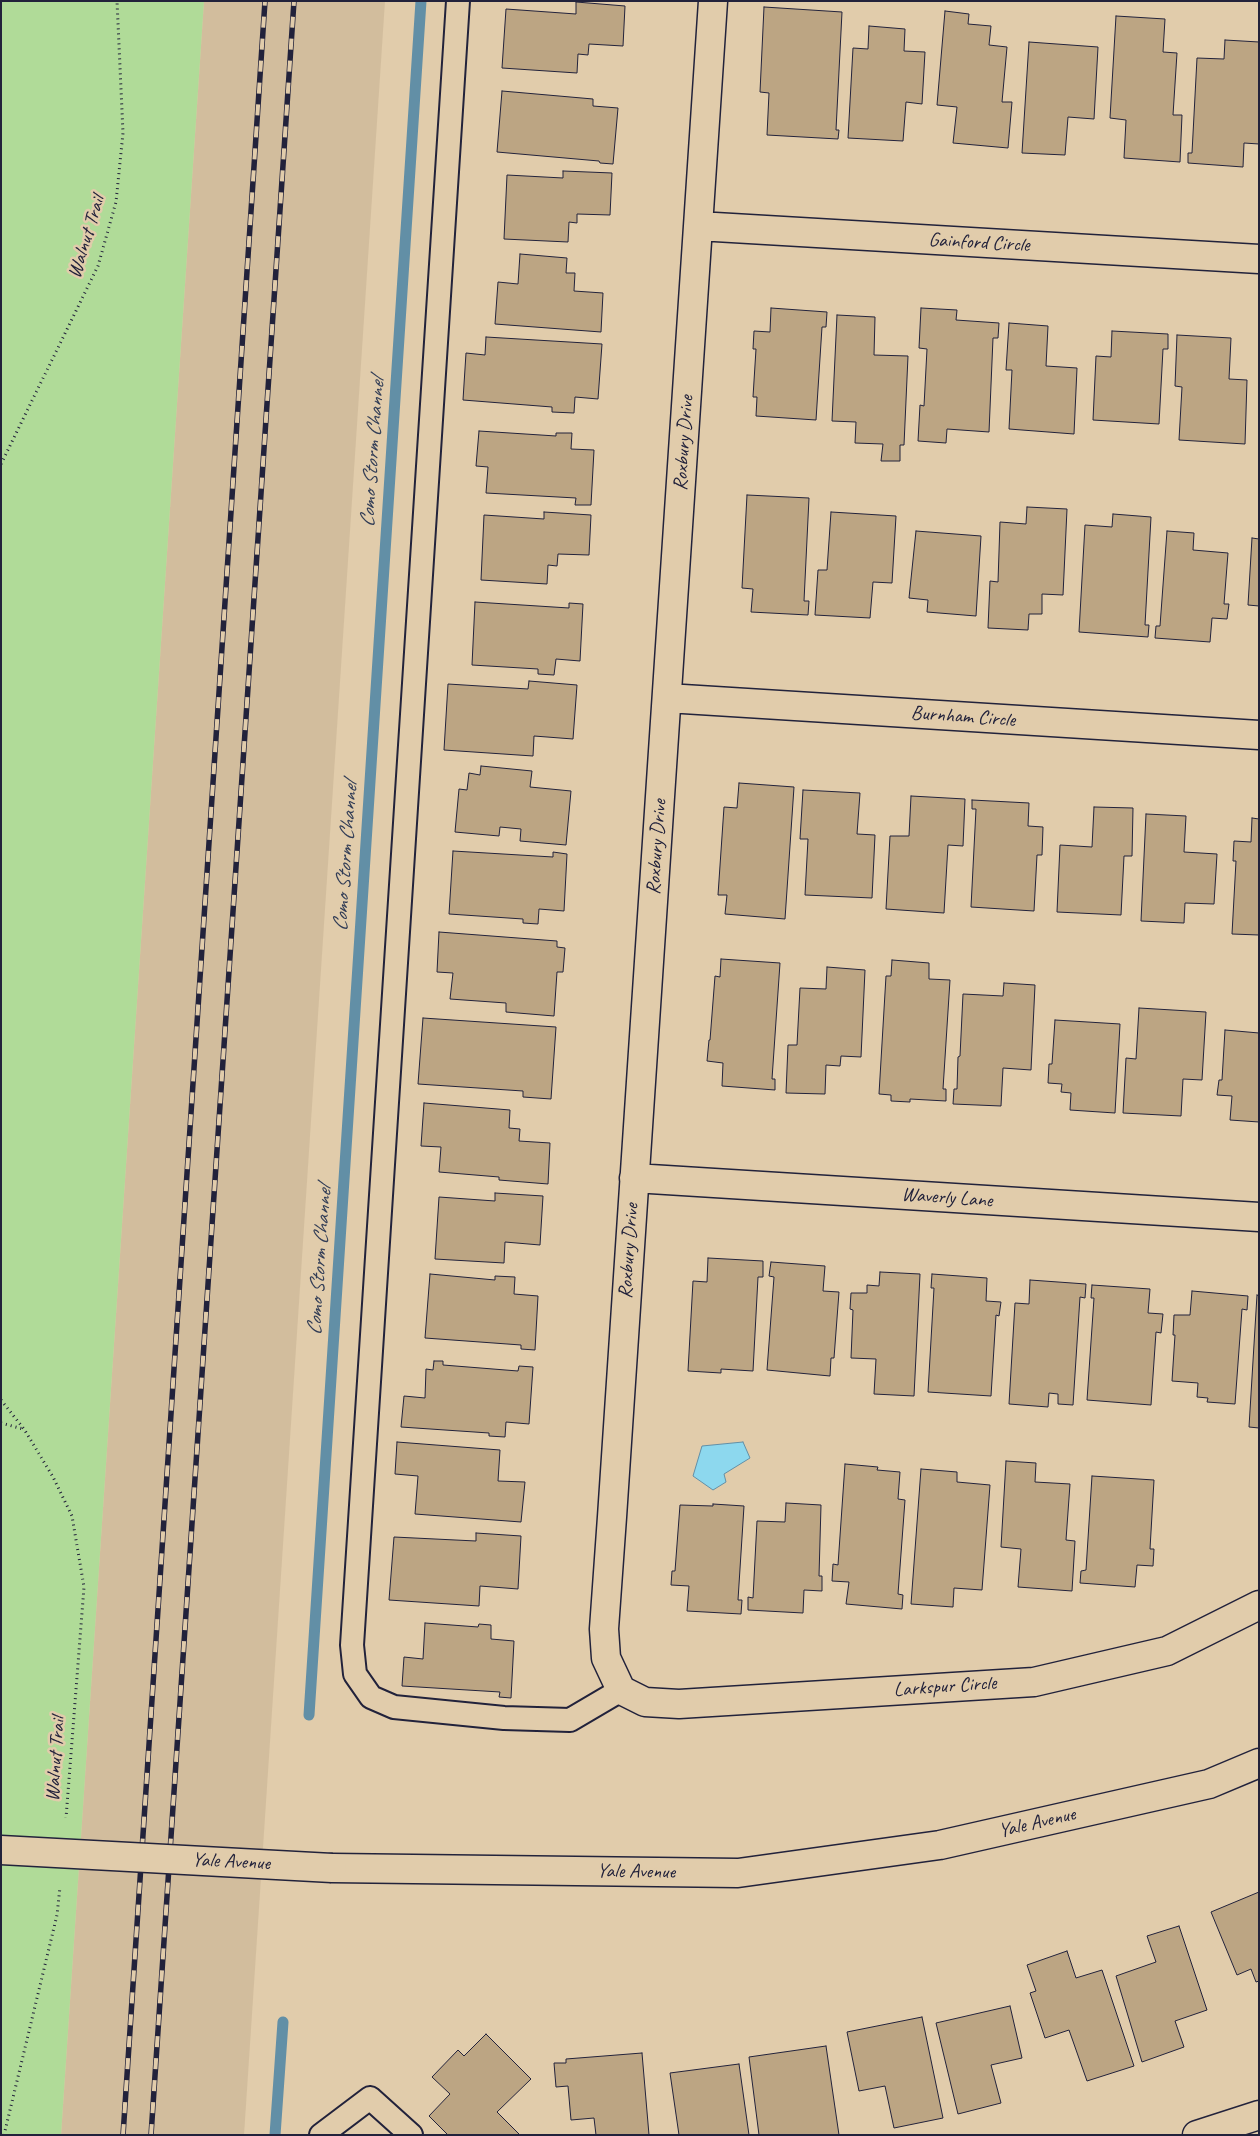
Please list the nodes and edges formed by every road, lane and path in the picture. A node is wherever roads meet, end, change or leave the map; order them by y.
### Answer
1 (117, 1) edge
2 (458, 1) edge
3 (714, 1) edge
4 (698, 226) junction
5 (1259, 259) edge
6 (1, 464) edge
7 (666, 698) junction
8 (1259, 735) edge
9 (634, 1178) junction
10 (1259, 1217) edge
11 (1, 1400) edge
12 (1, 1422) edge
13 (24, 1429) junction
14 (1259, 1605) edge
15 (621, 1690) junction
16 (1259, 1763) edge
17 (66, 1820) dead end
18 (1, 1850) edge
19 (60, 1886) dead end
20 (1259, 2115) edge
21 (4, 2135) edge
22 (320, 2135) edge
23 (411, 2135) edge
24 (1197, 2135) edge

1 - 6 path, Walnut Trail
2 - 15 lane
3 - 4 street, Roxbury Drive
4 - 5 street, Gainford Circle
4 - 7 street, Roxbury Drive
7 - 8 street, Burnham Circle
7 - 9 street, Roxbury Drive
9 - 10 street, Waverly Lane
9 - 15 street, Roxbury Drive
11 - 13 path, Walnut Trail
12 - 13 path
13 - 17 path, Walnut Trail
14 - 15 street, Larkspur Circle
16 - 18 street, Yale Avenue, bridge
19 - 21 path
20 - 24 street
22 - 23 lane

